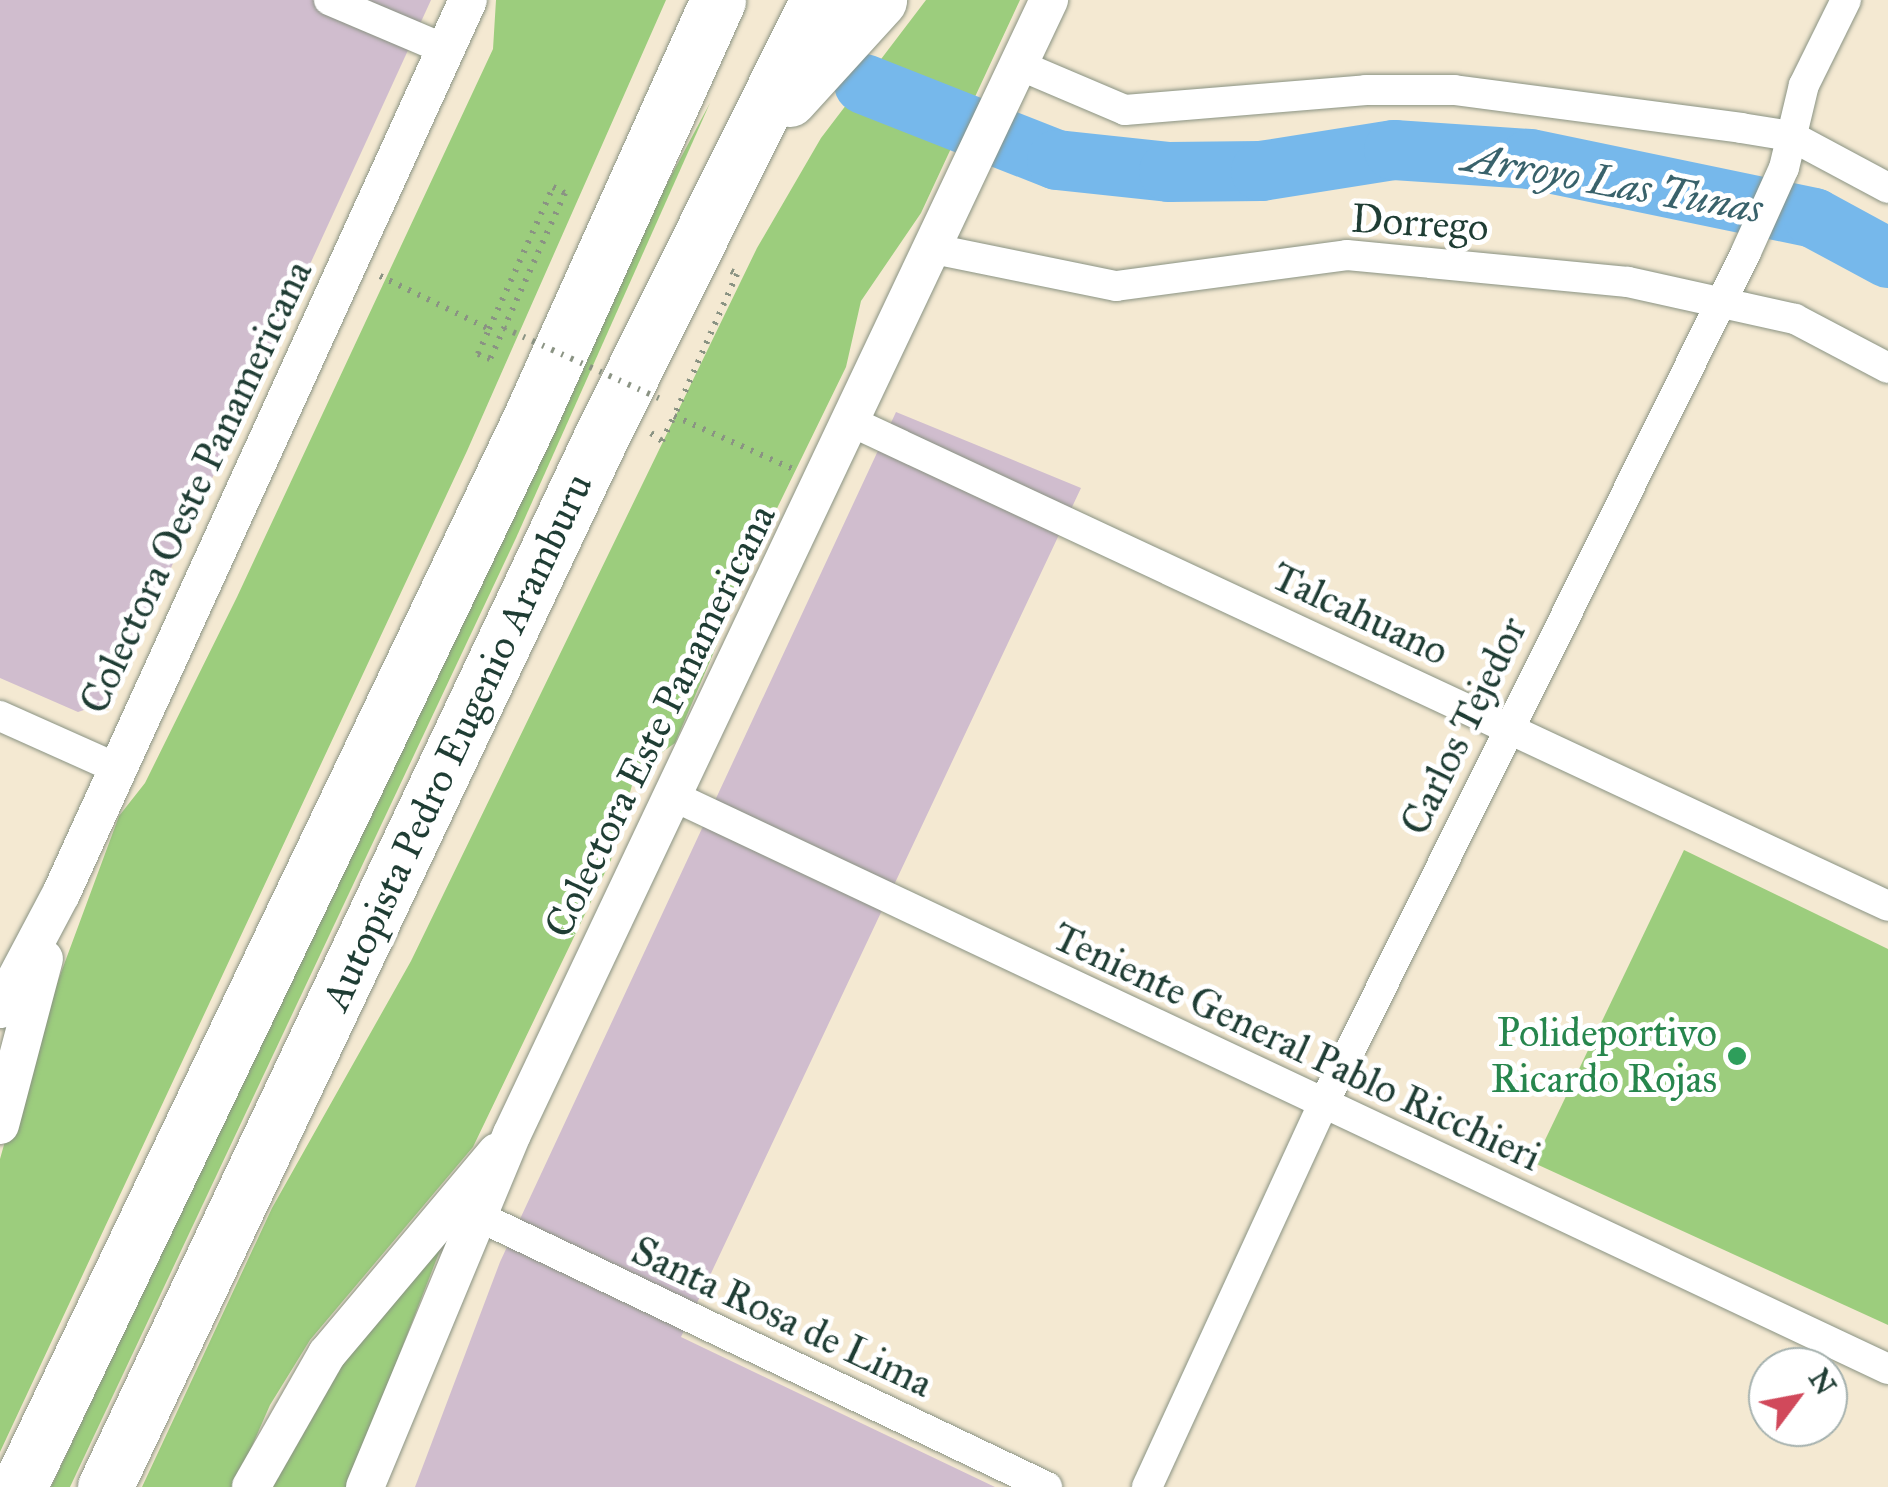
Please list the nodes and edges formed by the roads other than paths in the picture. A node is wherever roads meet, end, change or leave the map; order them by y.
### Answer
1 (329, 0) edge
2 (468, 0) edge
3 (718, 0) edge
4 (818, 0) edge
5 (879, 0) edge
6 (1049, 0) edge
7 (1846, 0) edge
8 (446, 50) junction
9 (1019, 65) junction
10 (1791, 136) junction
11 (743, 150) junction
12 (1888, 188) edge
13 (934, 249) junction
14 (1720, 299) junction
15 (1888, 368) edge
16 (852, 422) junction
17 (0, 716) edge
18 (1508, 727) junction
19 (116, 768) junction
20 (672, 796) junction
21 (61, 894) junction
22 (1888, 906) edge
23 (0, 1009) edge
24 (1323, 1105) junction
25 (0, 1125) edge
26 (512, 1134) junction
27 (482, 1218) junction
28 (1888, 1368) edge
29 (18, 1487) edge
30 (105, 1487) edge
31 (250, 1487) edge
32 (364, 1487) edge
33 (1047, 1487) edge
34 (1148, 1487) edge

1 - 8 street
2 - 8 street, Colectora Oeste Panamericana
3 - 29 highway, Autopista Pedro Eugenio Aramburu
4 - 11 highway, Autopista Pedro Eugenio Aramburu
5 - 11 highway
6 - 9 street, Colectora Este Panamericana
7 - 10 street, Carlos Tejedor
8 - 19 street, Colectora Oeste Panamericana
9 - 10 street
9 - 13 street, Colectora Este Panamericana
10 - 12 street
10 - 14 street, Carlos Tejedor
11 - 30 highway, Autopista Pedro Eugenio Aramburu
13 - 14 street, Dorrego
13 - 16 street, Colectora Este Panamericana
14 - 15 street, Dorrego
14 - 18 street, Carlos Tejedor
16 - 18 street, Talcahuano
16 - 20 street, Colectora Este Panamericana
17 - 19 street
18 - 22 street, Talcahuano
18 - 24 street, Carlos Tejedor
19 - 21 street, Colectora Oeste Panamericana
20 - 24 street, Teniente General Pablo Ricchieri
20 - 26 street, Colectora Este Panamericana
21 - 23 street, Colectora Oeste Panamericana
21 - 25 street
24 - 28 street, Teniente General Pablo Ricchieri
24 - 34 street, Carlos Tejedor
26 - 27 street, Colectora Este Panamericana
26 - 31 street
27 - 32 street, Colectora Este Panamericana
27 - 33 street, Santa Rosa de Lima

